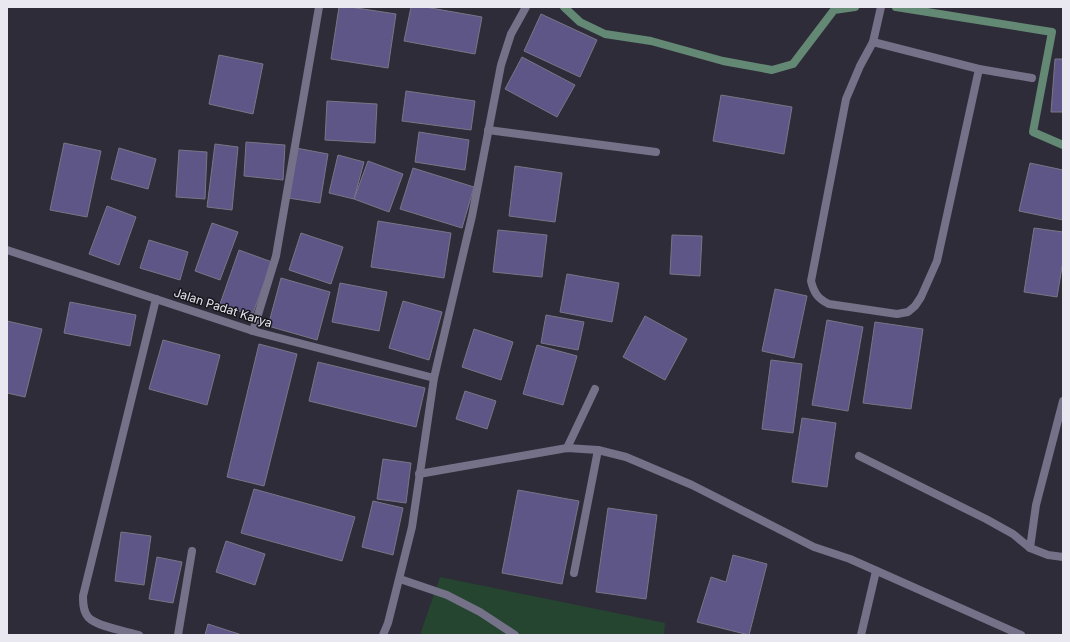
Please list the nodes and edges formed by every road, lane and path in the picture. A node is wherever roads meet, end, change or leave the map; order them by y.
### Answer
1 (319, 7) edge
2 (526, 7) edge
3 (882, 7) edge
4 (873, 42) junction
5 (979, 69) junction
6 (1032, 78) dead end
7 (488, 130) junction
8 (656, 152) dead end
9 (7, 250) edge
10 (156, 299) junction
11 (253, 331) junction
12 (434, 378) junction
13 (595, 389) dead end
14 (1063, 401) edge
15 (567, 448) junction
16 (598, 450) junction
17 (859, 456) dead end
18 (418, 474) junction
19 (1030, 548) junction
20 (192, 551) dead end
21 (1063, 557) edge
22 (876, 571) junction
23 (574, 573) dead end
24 (400, 578) junction
25 (139, 635) edge
26 (178, 635) edge
27 (382, 635) edge
28 (515, 635) edge
29 (861, 635) edge
30 (1021, 635) edge

1 - 11 street
2 - 7 street
3 - 4 street
4 - 5 street
4 - 5 street
5 - 6 street
7 - 8 street
7 - 12 street
9 - 10 street, Jalan Padat Karya
10 - 11 street, Jalan Padat Karya
10 - 25 street
11 - 12 street, Jalan Padat Karya
12 - 18 street
13 - 15 street
14 - 19 street
15 - 16 street
15 - 18 street
16 - 22 street
16 - 23 street
17 - 19 street
18 - 24 street
19 - 21 street
20 - 26 street
22 - 29 street
22 - 30 street
24 - 27 street
24 - 28 street

